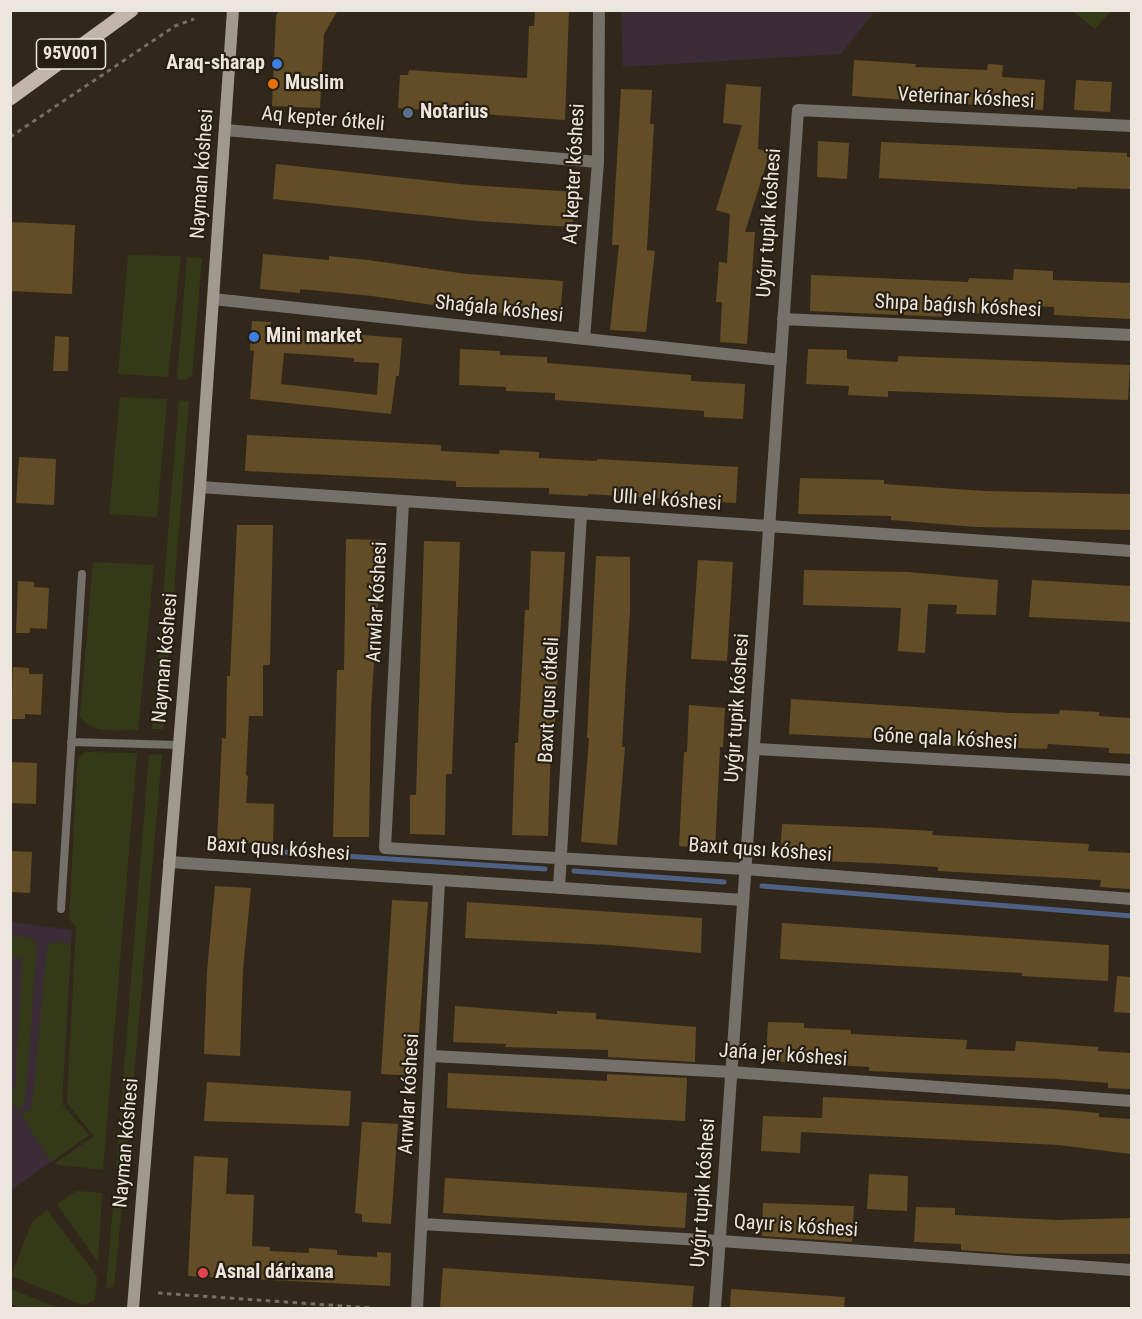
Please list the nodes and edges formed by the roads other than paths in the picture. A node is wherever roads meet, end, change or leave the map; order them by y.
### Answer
1 (130, 10) edge
2 (233, 10) edge
3 (599, 10) edge
4 (10, 98) edge
5 (798, 111) joint
6 (1131, 126) edge
7 (225, 130) junction
8 (598, 162) junction
9 (213, 299) junction
10 (783, 319) junction
11 (1131, 335) edge
12 (584, 339) junction
13 (781, 360) junction
14 (200, 487) junction
15 (403, 502) junction
16 (581, 514) junction
17 (769, 527) junction
18 (1131, 551) edge
19 (82, 574) dead end
20 (71, 742) junction
21 (179, 745) junction
22 (756, 748) junction
23 (1131, 770) edge
24 (385, 848) joint
25 (560, 859) junction
26 (169, 862) junction
27 (746, 869) junction
28 (439, 881) junction
29 (559, 888) junction
30 (1131, 899) edge
31 (743, 900) junction
32 (60, 909) dead end
33 (432, 1056) junction
34 (731, 1072) junction
35 (1131, 1101) edge
36 (422, 1224) junction
37 (720, 1241) junction
38 (1131, 1270) edge
39 (133, 1308) edge
40 (417, 1308) edge
41 (715, 1308) edge

1 - 4 main road, 95V001
2 - 7 main road, Nayman kóshesi
3 - 8 street, Aq kepter kóshesi
5 - 6 street, Veterinar kóshesi
5 - 10 street, Uyǵır tupik kóshesi
7 - 8 street, Aq kepter ótkeli
7 - 9 main road, Nayman kóshesi
8 - 12 street, Aq kepter kóshesi
9 - 12 street, Shaǵala kóshesi
9 - 14 main road, Nayman kóshesi
10 - 11 street, Shıpa baǵısh kóshesi
10 - 13 street, Uyǵır tupik kóshesi
12 - 13 street, Shaǵala kóshesi
13 - 17 street, Uyǵır tupik kóshesi
14 - 15 street, Ullı el kóshesi
14 - 21 main road, Nayman kóshesi
15 - 16 street, Ullı el kóshesi
15 - 24 street, Arıwlar kóshesi
16 - 17 street, Ullı el kóshesi
16 - 25 street, Baxıt qusı ótkeli
17 - 18 street, Ullı el kóshesi
17 - 22 street, Uyǵır tupik kóshesi
19 - 20 lane
20 - 21 lane
20 - 32 lane
21 - 26 main road, Nayman kóshesi
22 - 23 street, Góne qala kóshesi
22 - 27 street, Uyǵır tupik kóshesi
24 - 25 street, Baxıt qusı kóshesi
25 - 27 street, Baxıt qusı kóshesi
25 - 29 street, Baxıt qusı ótkeli
26 - 28 street, Baxıt qusı kóshesi
26 - 39 main road, Nayman kóshesi
27 - 30 street, Baxıt qusı kóshesi
27 - 31 street, Uyǵır tupik kóshesi
28 - 29 street, Baxıt qusı kóshesi
28 - 33 street, Arıwlar kóshesi
29 - 31 street, Baxıt qusı kóshesi
31 - 34 street, Uyǵır tupik kóshesi
33 - 34 street, Jańa jer kóshesi
33 - 36 street, Arıwlar kóshesi
34 - 35 street, Jańa jer kóshesi
34 - 37 street, Uyǵır tupik kóshesi
36 - 37 street, Qayır is kóshesi
36 - 40 street, Arıwlar kóshesi
37 - 38 street, Qayır is kóshesi
37 - 41 street, Uyǵır tupik kóshesi

